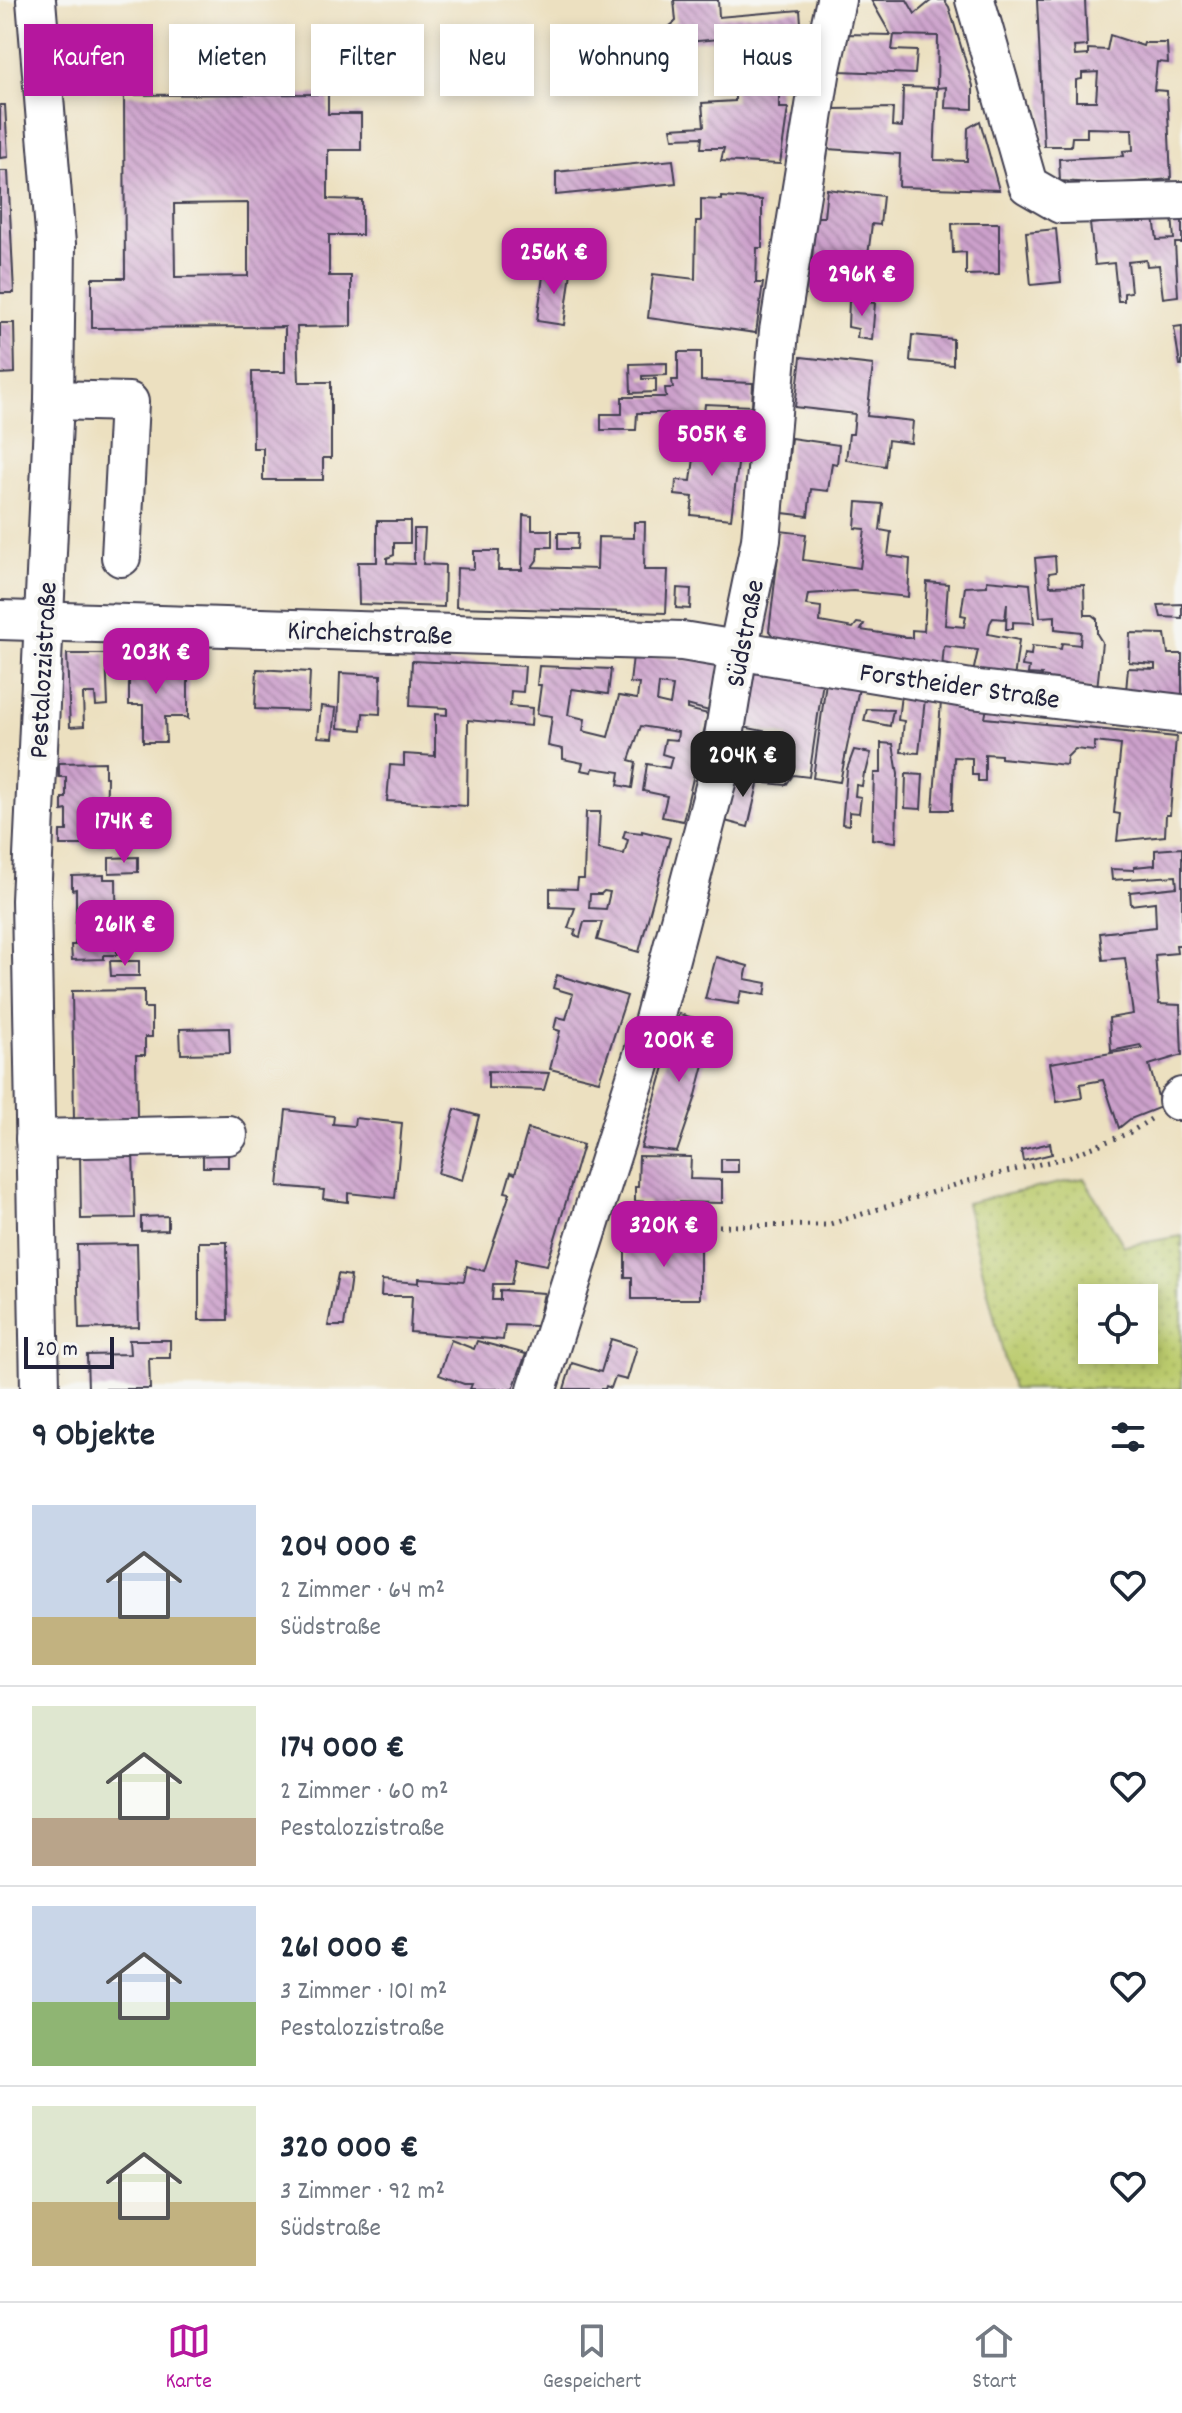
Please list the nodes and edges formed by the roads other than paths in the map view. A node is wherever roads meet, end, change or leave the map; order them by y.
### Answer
1 (36, 0) edge
2 (836, 0) edge
3 (975, 0) edge
4 (1182, 201) edge
5 (54, 400) junction
6 (121, 557) dead end
7 (0, 620) edge
8 (43, 620) junction
9 (738, 651) junction
10 (1182, 714) edge
11 (228, 1135) dead end
12 (35, 1139) junction
13 (40, 1389) edge
14 (537, 1389) edge

1 - 5 street, Pestalozzistraße
2 - 9 street, Südstraße
3 - 4 street
5 - 6 street
5 - 8 street, Pestalozzistraße
7 - 8 street, Kircheichstraße
8 - 9 street, Kircheichstraße
8 - 12 street, Pestalozzistraße
9 - 10 street, Forstheider Straße
9 - 14 street, Südstraße
11 - 12 street
12 - 13 street, Pestalozzistraße

